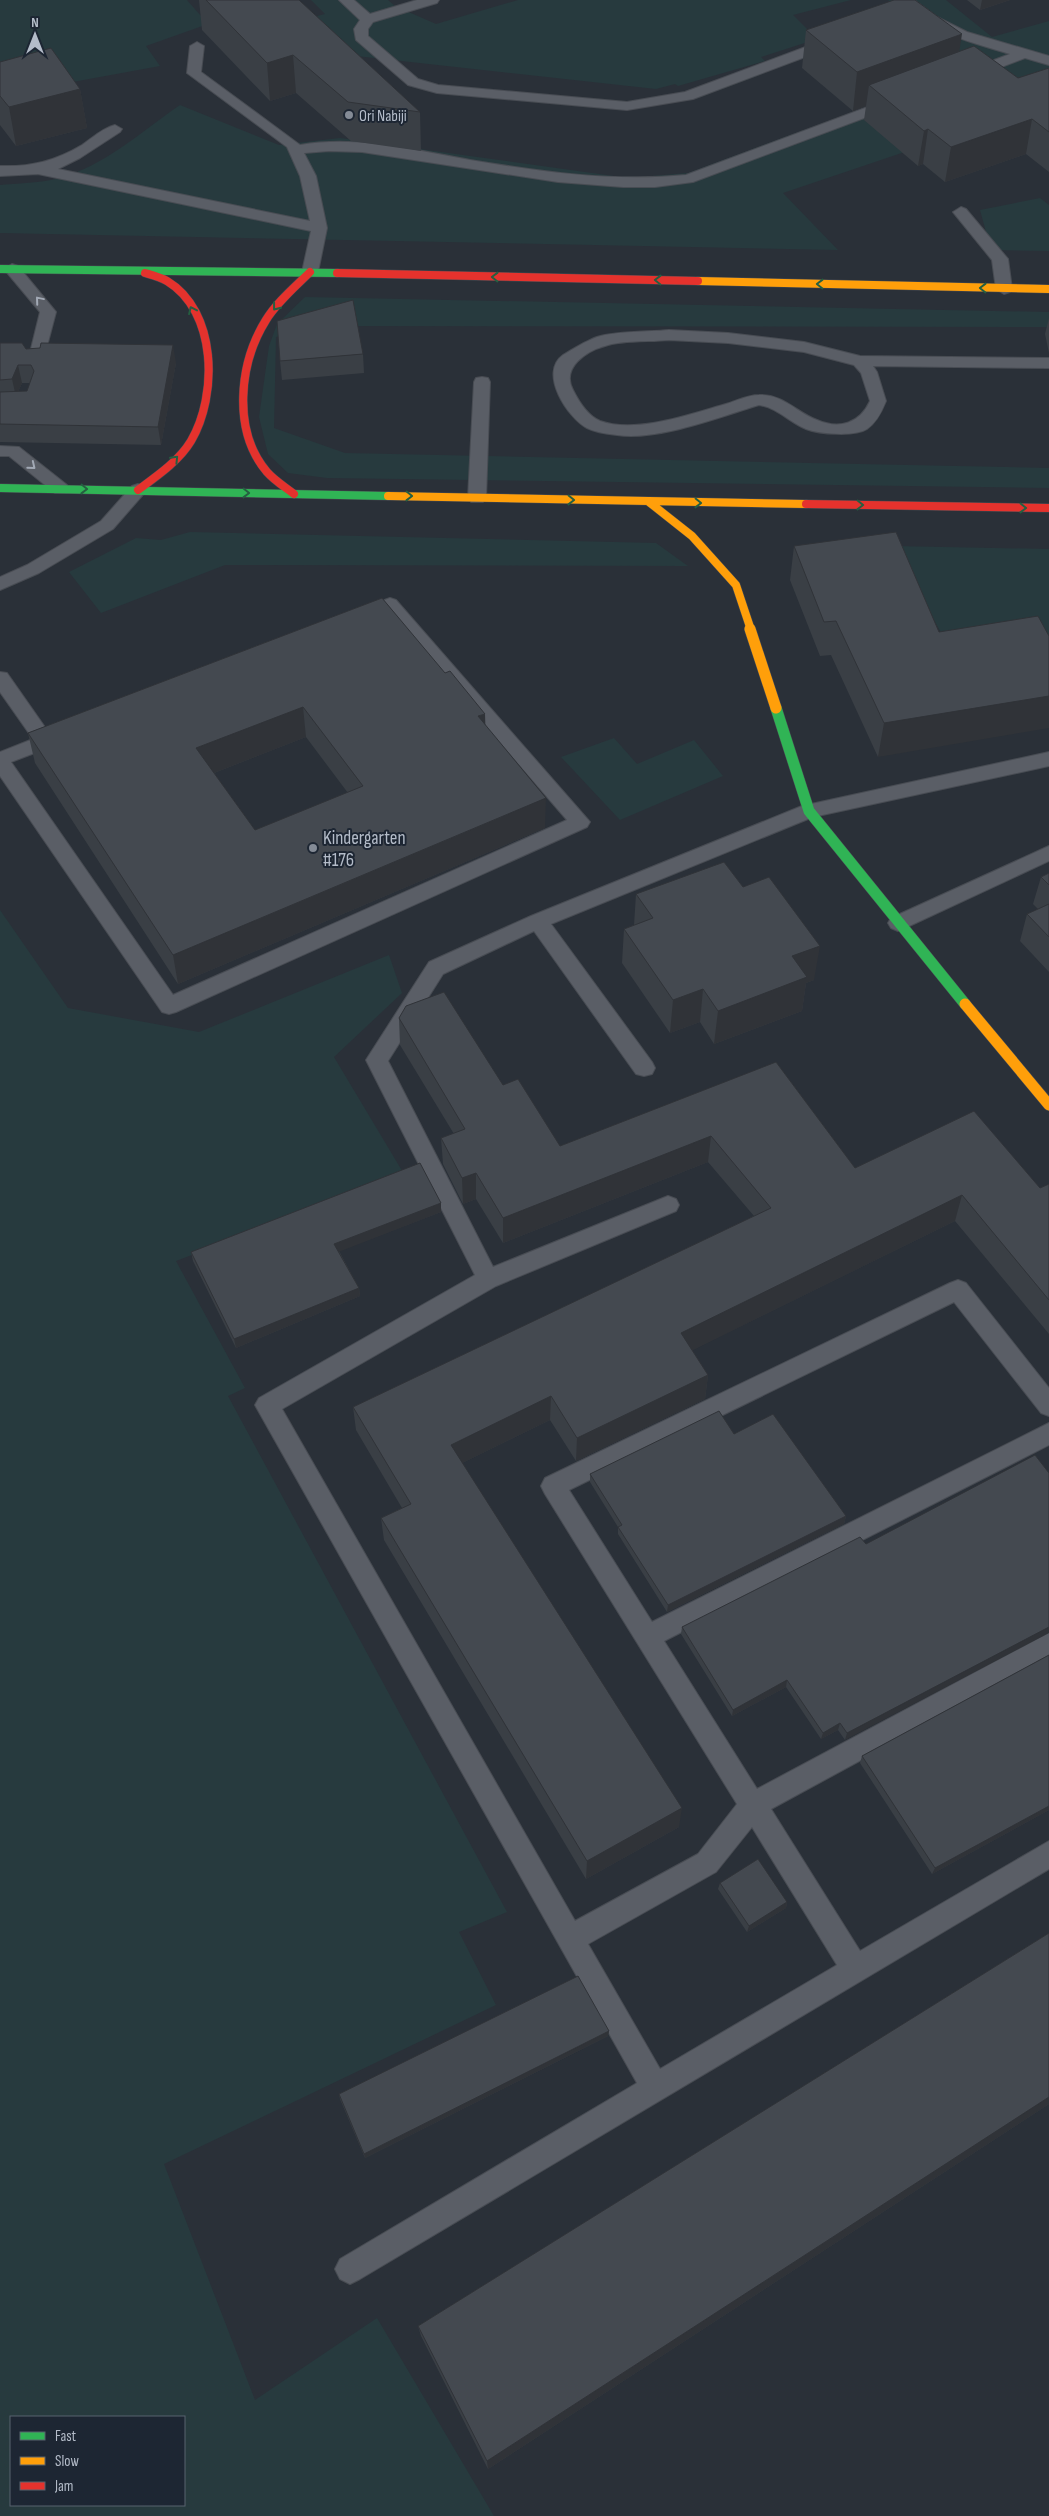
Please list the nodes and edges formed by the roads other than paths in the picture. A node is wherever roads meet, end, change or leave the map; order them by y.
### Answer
1 (346, 0) edge
2 (432, 0) edge
3 (905, 0) edge
4 (368, 19) junction
5 (904, 20) edge
6 (932, 20) junction
7 (850, 35) edge
8 (197, 46) dead end
9 (1023, 54) junction
10 (1049, 61) edge
11 (958, 78) edge
12 (911, 96) edge
13 (115, 129) dead end
14 (296, 150) junction
15 (42, 170) junction
16 (0, 171) edge
17 (961, 212) dead end
18 (318, 228) junction
19 (6, 269) edge
20 (139, 270) junction
21 (310, 272) junction
22 (1004, 289) junction
23 (1049, 289) edge
24 (36, 361) edge
25 (860, 361) junction
26 (1049, 363) edge
27 (482, 382) dead end
28 (0, 451) edge
29 (0, 488) edge
30 (60, 489) junction
31 (138, 490) junction
32 (294, 494) junction
33 (477, 498) junction
34 (649, 502) junction
35 (1049, 508) edge
36 (0, 584) edge
37 (344, 622) edge
38 (0, 678) edge
39 (72, 730) edge
40 (45, 741) junction
41 (1049, 759) edge
42 (0, 760) edge
43 (809, 811) junction
44 (1049, 853) edge
45 (538, 921) junction
46 (898, 923) junction
47 (644, 1068) dead end
48 (1049, 1105) edge
49 (668, 1205) dead end
50 (488, 1278) junction
51 (1049, 1406) edge
52 (1049, 1433) edge
53 (648, 1637) junction
54 (1049, 1645) edge
55 (753, 1805) junction
56 (1049, 1854) edge
57 (571, 1938) junction
58 (855, 1968) junction
59 (655, 2088) junction
60 (350, 2269) dead end

1 - 4 lane
2 - 4 lane
3 - 6 lane
4 - 7 lane
5 - 6 lane
6 - 9 lane
8 - 14 lane
9 - 10 lane
9 - 11 lane
12 - 14 lane
13 - 15 lane
14 - 18 lane
15 - 16 lane
15 - 18 lane
17 - 22 lane
18 - 21 lane
19 - 20 main road
24 -> 19 lane
20 - 21 main road
31 -> 20 main road
22 -> 21 main road
21 -> 32 main road
22 - 23 main road
25 - 25 lane
25 - 26 lane
27 - 33 lane
28 -> 30 lane
29 - 30 main road
30 -> 31 main road
31 -> 32 main road
31 - 36 lane
32 -> 33 main road
33 -> 34 main road
34 -> 35 main road
34 - 43 main road
37 - 42 lane
38 - 40 lane
39 - 40 lane
40 - 42 lane
41 - 43 lane
43 - 45 lane
43 - 46 main road
44 - 46 lane
45 - 47 lane
45 - 50 lane
46 - 48 main road
49 - 50 lane
50 - 57 lane
51 - 53 lane
52 - 53 lane
53 - 55 lane
54 - 55 lane
55 - 57 lane
55 - 58 lane
56 - 58 lane
57 - 59 lane
58 - 59 lane
59 - 60 lane

